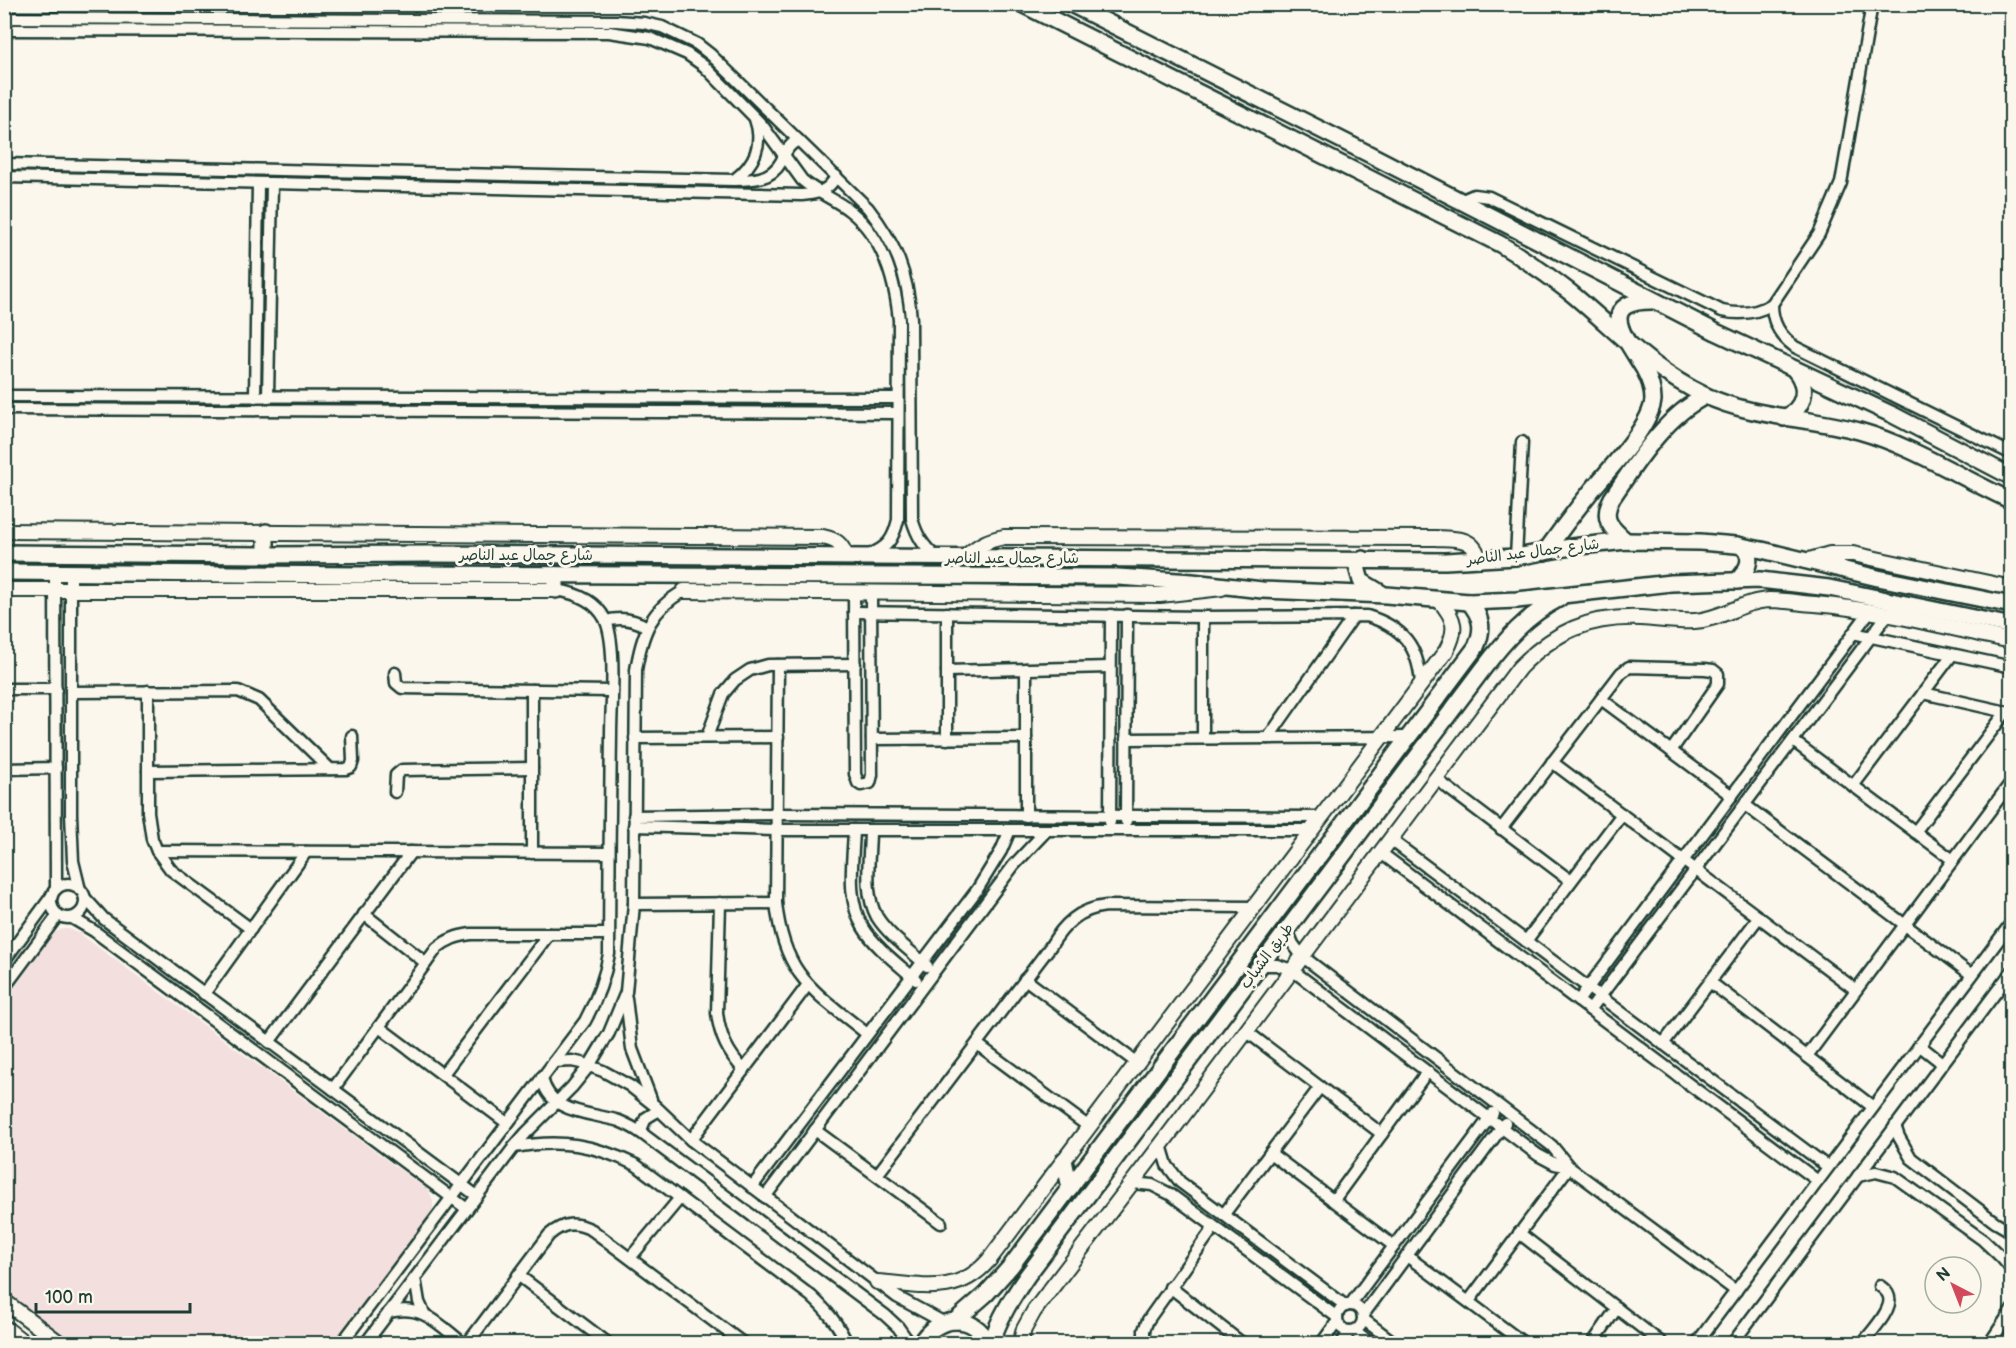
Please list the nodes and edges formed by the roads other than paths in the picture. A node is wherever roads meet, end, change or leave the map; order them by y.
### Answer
1 (1022, 4) edge
2 (1071, 4) edge
3 (1872, 4) edge
4 (4, 18) edge
5 (496, 26) junction
6 (4, 30) edge
7 (754, 116) junction
8 (798, 140) junction
9 (784, 154) junction
10 (4, 164) edge
11 (207, 169) junction
12 (318, 171) junction
13 (836, 176) junction
14 (4, 177) edge
15 (734, 180) junction
16 (207, 182) junction
17 (258, 183) junction
18 (272, 184) junction
19 (317, 185) junction
20 (820, 192) junction
21 (1460, 201) junction
22 (1657, 301) junction
23 (1772, 304) junction
24 (1628, 344) junction
25 (1794, 369) junction
26 (4, 396) edge
27 (207, 396) junction
28 (255, 396) junction
29 (268, 396) junction
30 (1706, 396) junction
31 (317, 397) junction
32 (744, 398) junction
33 (898, 398) junction
34 (4, 410) edge
35 (207, 410) junction
36 (318, 411) junction
37 (744, 413) junction
38 (898, 413) junction
39 (1784, 418) junction
40 (1522, 442) dead end
41 (2012, 454) edge
42 (2012, 477) edge
43 (2012, 501) edge
44 (4, 531) edge
45 (266, 532) junction
46 (1626, 541) junction
47 (1736, 545) junction
48 (1545, 552) junction
49 (4, 553) edge
50 (363, 554) junction
51 (396, 554) junction
52 (266, 555) junction
53 (846, 557) junction
54 (865, 557) junction
55 (936, 557) junction
56 (1516, 557) junction
57 (964, 558) junction
58 (1364, 559) junction
59 (1479, 560) junction
60 (1806, 561) junction
61 (4, 572) edge
62 (63, 572) junction
63 (396, 574) junction
64 (362, 575) junction
65 (1737, 581) junction
66 (556, 583) junction
67 (684, 583) junction
68 (1229, 587) junction
69 (2012, 588) edge
70 (4, 590) edge
71 (55, 590) junction
72 (71, 590) junction
73 (854, 593) junction
74 (871, 593) junction
75 (1571, 593) junction
76 (1386, 595) junction
77 (1440, 601) junction
78 (1469, 602) junction
79 (2012, 605) edge
80 (1870, 611) junction
81 (854, 612) junction
82 (872, 612) junction
83 (947, 613) junction
84 (1888, 614) junction
85 (1111, 615) junction
86 (1127, 615) junction
87 (1354, 616) junction
88 (1203, 617) junction
89 (606, 621) junction
90 (2012, 626) edge
91 (647, 627) junction
92 (1992, 629) junction
93 (1853, 633) junction
94 (1870, 637) junction
95 (2012, 641) edge
96 (1952, 655) junction
97 (855, 664) junction
98 (778, 665) junction
99 (1110, 667) junction
100 (2012, 667) edge
101 (1026, 669) junction
102 (947, 671) junction
103 (395, 673) dead end
104 (1421, 683) junction
105 (56, 688) junction
106 (4, 689) edge
107 (532, 690) junction
108 (148, 691) junction
109 (612, 691) junction
110 (71, 692) junction
111 (1923, 693) junction
112 (1601, 699) junction
113 (2009, 713) edge
114 (352, 736) dead end
115 (778, 736) junction
116 (1409, 736) junction
117 (707, 737) junction
118 (1382, 737) junction
119 (635, 738) junction
120 (1026, 738) junction
121 (1203, 738) junction
122 (1268, 738) junction
123 (872, 739) junction
124 (947, 739) junction
125 (1126, 739) junction
126 (1793, 741) junction
127 (1671, 751) junction
128 (1552, 762) junction
129 (56, 768) junction
130 (532, 768) junction
131 (4, 769) edge
132 (330, 769) junction
133 (148, 771) junction
134 (1436, 779) junction
135 (2012, 781) edge
136 (1853, 786) junction
137 (395, 792) dead end
138 (1732, 796) junction
139 (1744, 805) junction
140 (777, 814) junction
141 (1622, 814) junction
142 (1026, 816) junction
143 (1110, 816) junction
144 (1126, 816) junction
145 (1321, 817) junction
146 (634, 821) junction
147 (1501, 829) junction
148 (777, 830) junction
149 (854, 830) junction
150 (870, 830) junction
151 (1010, 830) junction
152 (1047, 830) junction
153 (1110, 830) junction
154 (1126, 830) junction
155 (1311, 830) junction
156 (1915, 832) junction
157 (1390, 840) junction
158 (157, 851) junction
159 (306, 852) junction
160 (411, 852) junction
161 (532, 853) junction
162 (609, 853) junction
163 (1381, 853) junction
164 (1953, 860) junction
165 (1683, 861) junction
166 (1696, 870) junction
167 (1571, 881) junction
168 (54, 893) junction
169 (82, 894) junction
170 (720, 903) junction
171 (776, 903) junction
172 (634, 904) junction
173 (1254, 907) junction
174 (364, 914) junction
175 (58, 915) junction
176 (1759, 917) junction
177 (72, 918) junction
178 (2012, 922) edge
179 (1905, 925) junction
180 (250, 929) junction
181 (1287, 929) junction
182 (549, 934) junction
183 (609, 934) junction
184 (1526, 941) junction
185 (1302, 956) junction
186 (4, 961) edge
187 (922, 962) junction
188 (426, 963) junction
189 (1261, 965) junction
190 (1292, 970) junction
191 (2012, 971) edge
192 (933, 973) junction
193 (1972, 975) junction
194 (912, 976) junction
195 (1026, 979) junction
196 (1710, 982) junction
197 (2002, 984) junction
198 (807, 986) junction
199 (923, 987) junction
200 (4, 988) edge
201 (1588, 988) junction
202 (1856, 990) junction
203 (2012, 991) edge
204 (626, 992) junction
205 (204, 994) junction
206 (1600, 997) junction
207 (1578, 1001) junction
208 (1590, 1010) junction
209 (379, 1027) junction
210 (1246, 1031) junction
211 (867, 1034) junction
212 (269, 1042) junction
213 (977, 1044) junction
214 (1663, 1044) junction
215 (1919, 1045) junction
216 (1807, 1056) junction
217 (554, 1062) junction
218 (1137, 1063) junction
219 (1942, 1063) junction
220 (589, 1066) junction
221 (744, 1070) junction
222 (1427, 1072) junction
223 (443, 1074) junction
224 (542, 1077) junction
225 (1320, 1087) junction
226 (333, 1089) junction
227 (557, 1103) junction
228 (1499, 1106) junction
229 (656, 1107) junction
230 (1873, 1107) junction
231 (1511, 1115) junction
232 (1489, 1118) junction
233 (507, 1123) junction
234 (1895, 1126) junction
235 (1089, 1127) junction
236 (1502, 1128) junction
237 (815, 1130) junction
238 (640, 1132) junction
239 (1382, 1134) junction
240 (691, 1140) junction
241 (1161, 1145) junction
242 (514, 1147) junction
243 (1270, 1153) junction
244 (1064, 1160) junction
245 (1569, 1167) junction
246 (1828, 1167) junction
247 (877, 1175) junction
248 (1857, 1176) junction
249 (1818, 1181) junction
250 (1132, 1183) junction
251 (461, 1184) junction
252 (752, 1187) junction
253 (1070, 1188) junction
254 (477, 1196) junction
255 (451, 1197) junction
256 (765, 1197) junction
257 (680, 1198) junction
258 (1333, 1201) junction
259 (467, 1209) junction
260 (1224, 1214) junction
261 (941, 1223) dead end
262 (1214, 1227) junction
263 (2012, 1232) edge
264 (1520, 1233) junction
265 (1394, 1246) junction
266 (1407, 1256) junction
267 (630, 1258) junction
268 (2012, 1270) edge
269 (518, 1275) junction
270 (415, 1278) junction
271 (877, 1281) junction
272 (1880, 1286) dead end
273 (1170, 1287) junction
274 (1736, 1291) junction
275 (4, 1301) edge
276 (1469, 1302) junction
277 (1348, 1305) junction
278 (1617, 1308) junction
279 (2012, 1310) edge
280 (389, 1312) junction
281 (424, 1313) junction
282 (1363, 1317) junction
283 (1337, 1320) junction
284 (949, 1322) junction
285 (4, 1327) edge
286 (1352, 1331) junction
287 (1228, 1339) edge
288 (26, 1344) edge
289 (61, 1344) edge
290 (340, 1344) edge
291 (365, 1344) edge
292 (466, 1344) edge
293 (609, 1344) edge
294 (744, 1344) edge
295 (847, 1344) edge
296 (910, 1344) edge
297 (920, 1344) edge
298 (990, 1344) edge
299 (1020, 1344) edge
300 (1144, 1344) edge
301 (1243, 1344) edge
302 (1321, 1344) edge
303 (1341, 1344) edge
304 (1371, 1344) edge
305 (1396, 1344) edge
306 (1525, 1344) edge
307 (1592, 1344) edge
308 (1664, 1344) edge
309 (1696, 1344) edge
310 (1732, 1344) edge
311 (1863, 1344) edge
312 (1989, 1344) edge

1 - 24 main road
2 - 21 main road
3 - 23 street
4 - 5 street
5 - 6 street
5 - 7 street
5 - 8 street
7 - 9 street
7 - 15 street
8 - 9 street
8 - 13 street
9 - 15 street
9 - 20 street
10 - 11 street
11 - 12 street
11 - 16 street
12 - 15 street
12 - 19 street
13 - 20 street
13 - 55 street
14 - 16 street
16 - 17 street
17 - 18 street
17 - 28 street
18 - 19 street
18 - 29 street
19 - 20 street
20 - 33 street
21 - 22 main road
21 - 23 street
22 - 24 main road
22 - 25 main road
23 - 41 street
24 - 30 main road
24 - 48 main road
25 - 39 main road
25 - 42 main road
26 - 27 street
27 - 28 street
27 - 35 street
28 - 29 street
29 - 31 street
30 - 39 main road
30 - 46 main road
31 - 32 street
31 - 36 street
32 - 33 street
32 - 37 street
33 - 38 street
34 - 35 street
35 - 36 street
36 - 37 street
37 - 38 street
38 - 54 street
39 - 43 main road
40 - 56 street
44 - 45 street
45 - 52 main road
45 - 53 street
46 - 47 main road, شارع جمال عبد الناصر
46 - 48 main road, شارع جمال عبد الناصر
47 - 60 main road, شارع جمال عبد الناصر
47 - 65 main road
48 - 56 main road, شارع جمال عبد الناصر
49 - 52 main road, شارع جمال عبد الناصر
50 - 51 main road, شارع جمال عبد الناصر
50 - 52 main road, شارع جمال عبد الناصر
50 - 64 main road
51 - 53 main road, شارع جمال عبد الناصر
51 - 63 main road
53 - 54 main road, شارع جمال عبد الناصر
54 - 55 main road, شارع جمال عبد الناصر
55 - 57 main road, شارع جمال عبد الناصر
56 - 59 main road, شارع جمال عبد الناصر
57 - 58 main road, شارع جمال عبد الناصر
57 - 59 street
58 - 59 main road, شارع جمال عبد الناصر
58 - 76 main road
60 - 69 street
60 - 79 main road, شارع جمال عبد الناصر
61 - 62 main road, شارع جمال عبد الناصر
62 - 64 main road, شارع جمال عبد الناصر
62 - 71 street
62 - 72 street
63 - 64 main road, شارع جمال عبد الناصر
63 - 66 main road, شارع جمال عبد الناصر
65 - 75 main road, شارع جمال عبد الناصر
65 - 92 main road, شارع جمال عبد الناصر
66 - 67 main road, شارع جمال عبد الناصر
66 - 72 street
66 - 89 street
67 - 68 main road, شارع جمال عبد الناصر
67 - 73 street
67 - 91 street
68 - 74 street
68 - 76 main road, شارع جمال عبد الناصر
70 - 71 street
71 - 72 street
71 - 105 street
72 - 110 street
73 - 74 street
73 - 81 street
74 - 82 street
75 - 78 main road, شارع جمال عبد الناصر
75 - 181 main road, طريق الشباب
76 - 77 main road, شارع جمال عبد الناصر
77 - 78 main road, شارع جمال عبد الناصر
77 - 104 street
78 - 116 main road, طريق الشباب
80 - 84 street
80 - 93 street
80 - 134 street
81 - 82 street
81 - 97 street
82 - 83 street
82 - 123 street
83 - 85 street
83 - 102 street
84 - 92 street
84 - 94 street
85 - 86 street
85 - 99 street
86 - 88 street
86 - 125 street
87 - 88 street
87 - 104 street
87 - 122 street
88 - 121 street
89 - 91 street
89 - 109 street
90 - 92 main road, شارع جمال عبد الناصر
91 - 119 street
92 - 95 street
93 - 94 street
93 - 138 street
94 - 96 street
94 - 126 street
96 - 100 street
96 - 111 street
97 - 98 street
97 - 123 street
98 - 115 street
98 - 117 street
99 - 101 street
99 - 143 street
101 - 102 street
101 - 120 street
102 - 124 street
103 - 107 street
104 - 118 street
105 - 106 street
105 - 129 street
107 - 109 street
107 - 130 street
108 - 110 street
108 - 132 street
108 - 133 street
109 - 162 street
110 - 169 street
111 - 113 street
111 - 136 street
112 - 127 street
112 - 127 street
112 - 128 street
113 - 156 street
114 - 132 street
115 - 117 street
115 - 140 street
116 - 118 street
116 - 253 main road, طريق الشباب
117 - 119 street
118 - 122 street
118 - 145 street
119 - 146 street
120 - 124 street
120 - 142 street
121 - 122 street
121 - 125 street
123 - 124 street
125 - 144 street
126 - 136 street
126 - 139 street
127 - 138 street
128 - 141 street
128 - 147 street
129 - 131 street
129 - 168 street
130 - 137 street
130 - 161 street
132 - 133 street
133 - 158 street
134 - 147 street
134 - 157 street
135 - 164 street
136 - 156 street
138 - 165 street
139 - 166 street
139 - 179 street
140 - 142 street
140 - 146 street
140 - 148 street
141 - 165 street
141 - 167 street
142 - 143 street
143 - 144 street
143 - 153 street
144 - 145 street
144 - 154 street
145 - 155 street
146 - 148 street
146 - 172 street
147 - 167 street
148 - 149 street
148 - 171 street
149 - 150 street
149 - 194 street
150 - 151 street
150 - 187 street
151 - 152 street
151 - 187 street
152 - 153 street
152 - 192 street
153 - 154 street
154 - 155 street
155 - 173 street
156 - 164 street
157 - 163 street
157 - 184 street
158 - 159 street
158 - 180 street
159 - 160 street
159 - 180 street
160 - 161 street
160 - 174 street
161 - 162 street
162 - 183 street
163 - 185 street
163 - 207 street
164 - 179 street
165 - 166 street
165 - 201 street
166 - 176 street
166 - 206 street
167 - 184 street
168 - 169 street
168 - 175 street
168 - 186 street
169 - 177 street
169 - 205 street
170 - 171 street
170 - 172 street
170 - 221 street
171 - 198 street
172 - 204 street
173 - 195 street
173 - 218 street
174 - 188 street
174 - 212 street
175 - 177 street
175 - 200 street
176 - 196 street
176 - 202 street
177 - 255 street
178 - 193 street
179 - 193 street
179 - 202 street
180 - 205 street
181 - 185 street
181 - 189 main road, طريق الشباب
182 - 183 street
182 - 188 street
182 - 223 street
183 - 217 street
184 - 201 street
185 - 190 street
185 - 228 street
187 - 192 street
187 - 194 street
188 - 209 street
189 - 190 street
189 - 298 main road, طريق الشباب
190 - 210 street
190 - 222 street
191 - 197 street
192 - 199 street
193 - 215 street
194 - 199 street
194 - 211 street
195 - 213 street
195 - 218 street
196 - 214 street
196 - 216 street
197 - 203 street
197 - 219 street
198 - 211 street
198 - 221 street
199 - 237 street
201 - 206 street
201 - 207 street
202 - 216 street
204 - 220 street
204 - 229 street
205 - 212 street
206 - 208 street
206 - 214 street
207 - 208 street
208 - 249 street
209 - 223 street
209 - 226 street
210 - 225 street
210 - 241 street
211 - 252 street
212 - 226 street
213 - 235 street
213 - 247 street
214 - 246 street
215 - 219 street
215 - 230 street
216 - 230 street
217 - 220 street
217 - 224 street
218 - 235 street
219 - 234 street
220 - 227 street
220 - 229 street
221 - 240 street
222 - 232 street
222 - 239 street
223 - 233 street
224 - 227 street
224 - 233 street
225 - 239 street
225 - 243 street
226 - 251 street
227 - 238 street
227 - 242 street
228 - 231 street
228 - 232 street
229 - 238 street
229 - 240 street
230 - 246 street
231 - 236 street
231 - 245 street
232 - 236 street
232 - 265 street
233 - 251 street
234 - 248 street
234 - 263 street
235 - 244 street
236 - 245 street
236 - 266 street
237 - 247 street
237 - 256 street
238 - 296 street
239 - 258 street
240 - 252 street
241 - 250 street
241 - 260 street
242 - 254 street
242 - 257 street
243 - 258 street
243 - 260 street
244 - 253 main road
244 - 271 street
245 - 264 street
245 - 274 street
246 - 249 street
247 - 261 street
248 - 268 street
248 - 310 street
249 - 274 street
250 - 262 street
250 - 299 street
251 - 254 street
251 - 255 street
252 - 256 street
253 - 284 main road, طريق الشباب
254 - 259 street
255 - 259 street
255 - 290 street
256 - 271 street
257 - 267 street
257 - 295 street
258 - 265 street
259 - 270 street
260 - 277 street
262 - 273 street
262 - 283 street
264 - 276 street
264 - 278 street
265 - 277 street
266 - 276 street
266 - 282 street
267 - 269 street
267 - 294 street
269 - 292 street
269 - 293 street
270 - 280 street
270 - 281 street
271 - 284 street
272 - 311 street
273 - 287 street
273 - 300 street
274 - 309 street
275 - 289 street
276 - 306 street
277 - 282 street
277 - 283 street
278 - 307 street
278 - 308 street
279 - 312 street
280 - 281 street
280 - 291 street
281 - 292 street
282 - 286 street
282 - 305 street
283 - 286 street
283 - 302 street
284 - 297 main road, طريق الشباب
284 - 298 main road
285 - 288 street
286 - 303 street
286 - 304 street
287 - 301 street

